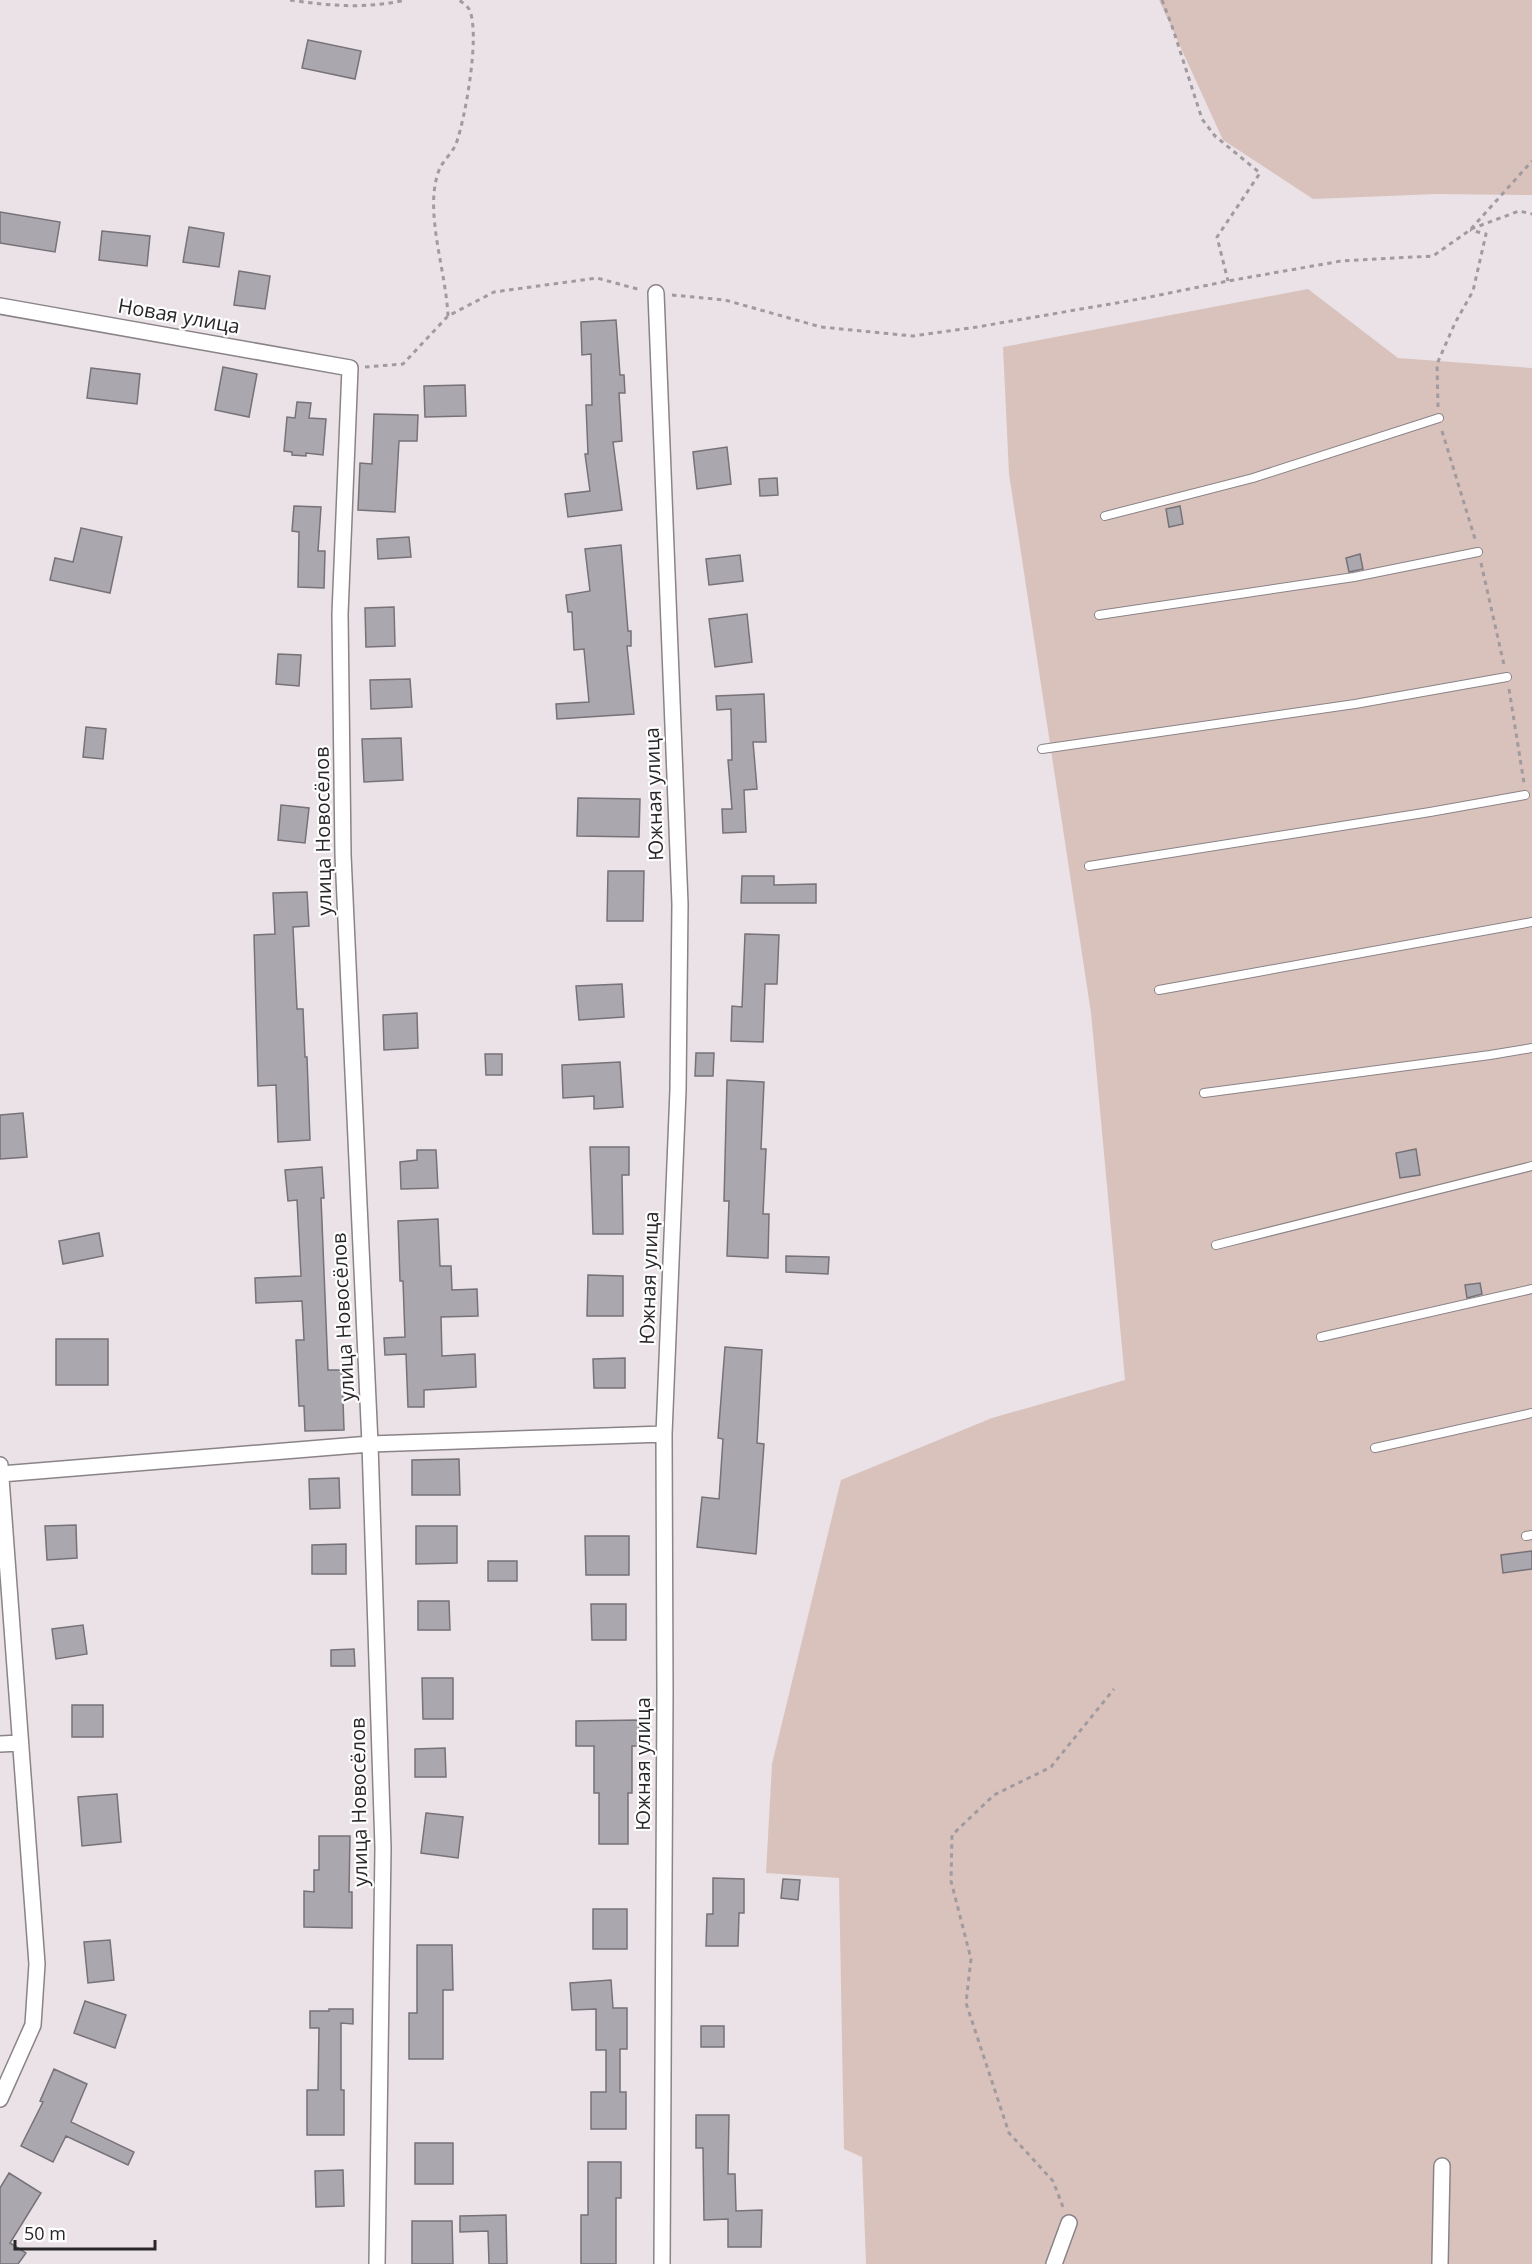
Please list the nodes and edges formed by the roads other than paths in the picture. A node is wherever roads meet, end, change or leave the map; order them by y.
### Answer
1 (656, 293) road end
2 (0, 306) edge
3 (350, 368) joint
4 (1439, 418) road end
5 (1105, 516) dead end
6 (1478, 552) road end
7 (1099, 615) dead end
8 (1507, 677) road end
9 (1042, 749) dead end
10 (1526, 795) road end
11 (1089, 866) dead end
12 (1532, 921) edge
13 (1159, 990) dead end
14 (1532, 1047) edge
15 (1204, 1093) dead end
16 (1532, 1166) edge
17 (1216, 1245) dead end
18 (1532, 1289) edge
19 (1321, 1337) dead end
20 (1532, 1413) edge
21 (664, 1434) junction
22 (370, 1444) junction
23 (1375, 1448) dead end
24 (1, 1469) edge
25 (20, 1743) junction
26 (0, 1744) edge
27 (0, 2099) edge
28 (1442, 2166) dead end
29 (1069, 2223) road end
30 (377, 2264) edge
31 (662, 2264) edge
32 (1054, 2264) edge
33 (1440, 2264) edge

1 - 21 street, Южная улица
2 - 3 street, Новая улица
3 - 22 street, улица Новосёлов
4 - 5 lane
6 - 7 lane
8 - 9 lane
10 - 11 lane
12 - 13 lane
14 - 15 lane
16 - 17 lane
18 - 19 lane
20 - 23 lane
21 - 22 street
21 - 31 street, Южная улица
22 - 24 street
22 - 30 street, улица Новосёлов
24 - 25 street
25 - 26 street
25 - 27 street
28 - 33 street
29 - 32 street

